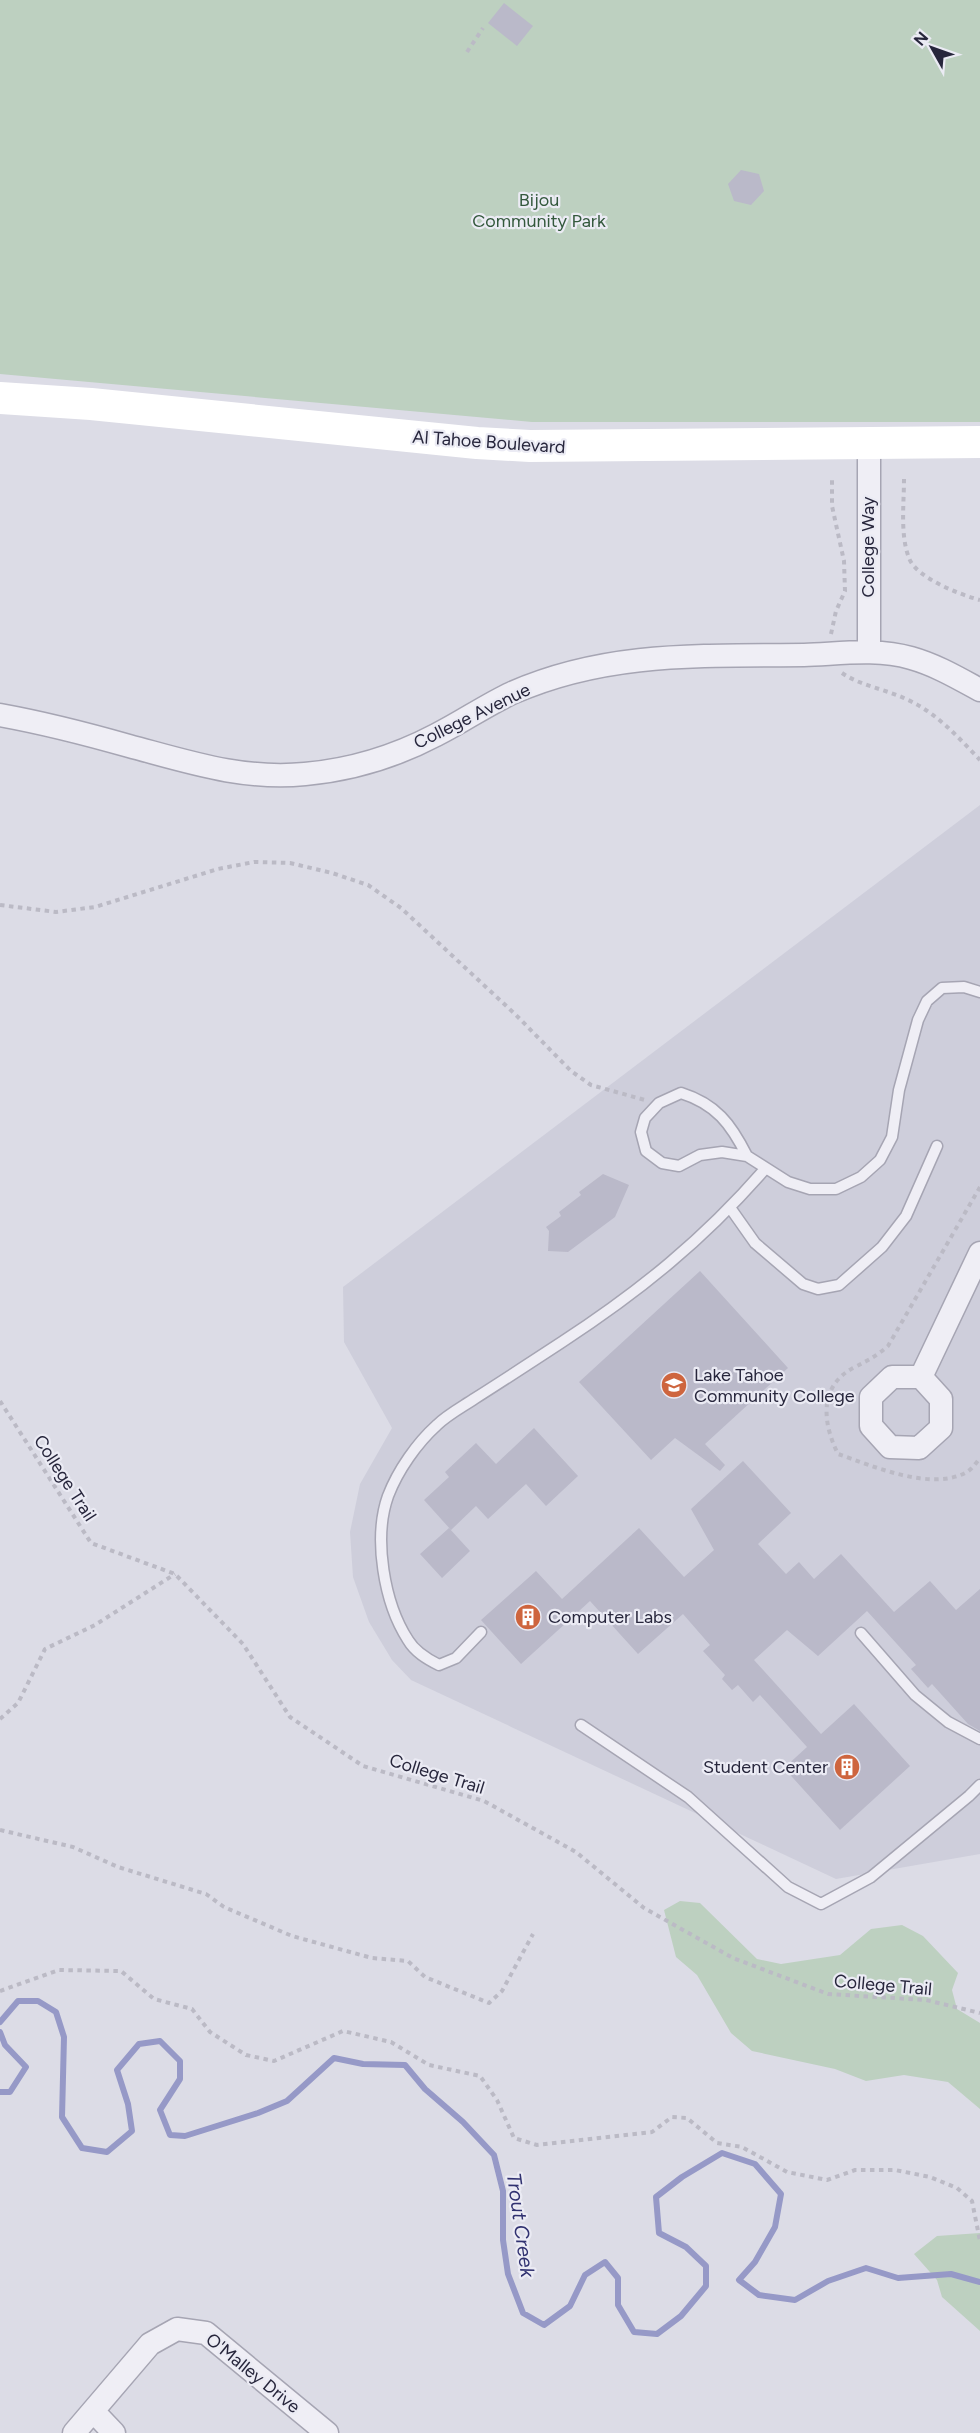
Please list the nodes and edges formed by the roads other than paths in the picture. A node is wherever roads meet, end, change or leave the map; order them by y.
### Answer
1 (0, 398) edge
2 (980, 442) edge
3 (869, 443) junction
4 (869, 652) junction
5 (980, 690) edge
6 (0, 715) edge
7 (980, 992) edge
8 (937, 1146) dead end
9 (747, 1156) junction
10 (765, 1170) junction
11 (731, 1209) junction
12 (980, 1253) edge
13 (921, 1377) dead end
14 (481, 1632) dead end
15 (861, 1633) dead end
16 (581, 1725) dead end
17 (980, 1739) edge
18 (980, 1785) edge
19 (94, 2412) junction
20 (74, 2433) edge
21 (114, 2433) edge
22 (327, 2433) edge

1 - 3 main road, Al Tahoe Boulevard
2 - 3 main road, Al Tahoe Boulevard
3 - 4 street, College Way
4 - 5 street, College Avenue
4 - 6 street, College Avenue
7 - 10 lane
8 - 11 lane
9 - 9 lane
9 - 10 lane
10 - 11 lane
11 - 14 lane
12 - 13 street
15 - 17 lane
16 - 18 lane
19 - 20 street, O'Malley Drive
19 - 21 street
19 - 22 street, O'Malley Drive

